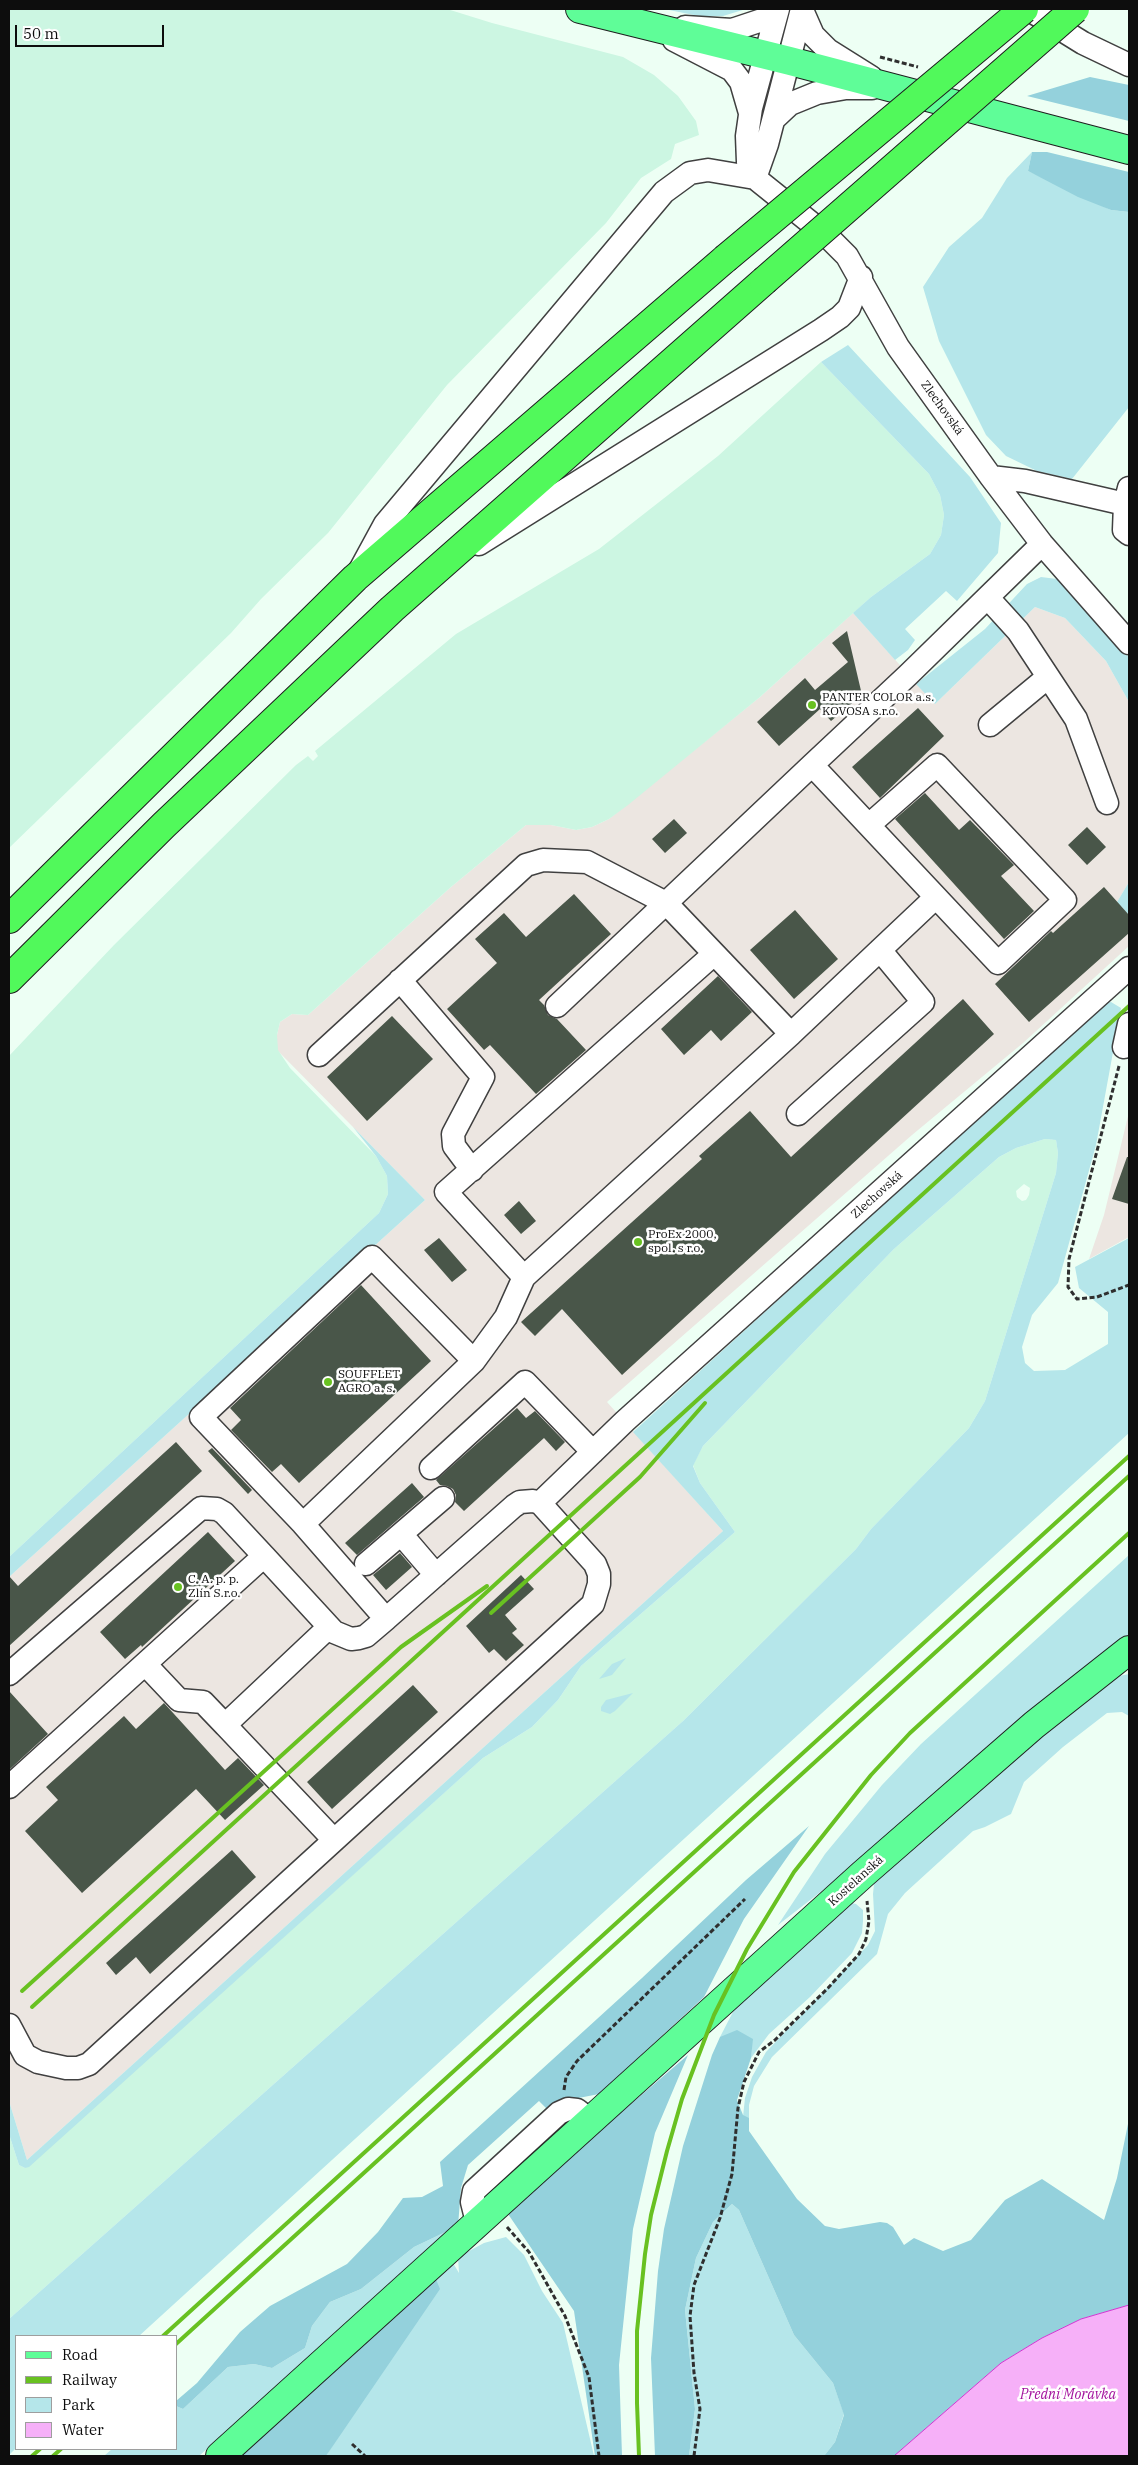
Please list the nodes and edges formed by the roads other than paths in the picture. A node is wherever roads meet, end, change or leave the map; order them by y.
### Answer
1 (580, 9) edge
2 (777, 9) edge
3 (1026, 9) edge
4 (1075, 9) edge
5 (802, 10) edge
6 (615, 18) junction
7 (778, 58) junction
8 (1129, 65) edge
9 (893, 88) junction
10 (750, 113) junction
11 (774, 119) junction
12 (1129, 150) edge
13 (755, 178) junction
14 (861, 278) junction
15 (991, 477) junction
16 (1127, 496) edge
17 (1129, 534) edge
18 (1042, 544) junction
19 (355, 578) junction
20 (988, 598) junction
21 (392, 609) junction
22 (1129, 643) edge
23 (1048, 677) junction
24 (990, 725) dead end
25 (812, 765) junction
26 (1107, 803) dead end
27 (869, 826) junction
28 (936, 897) junction
29 (666, 903) junction
30 (9, 919) edge
31 (880, 950) junction
32 (714, 954) junction
33 (1129, 968) edge
34 (9, 979) edge
35 (400, 980) junction
36 (557, 1006) dead end
37 (1129, 1024) edge
38 (791, 1034) junction
39 (1124, 1047) road end
40 (318, 1055) dead end
41 (798, 1114) dead end
42 (472, 1170) junction
43 (524, 1277) junction
44 (474, 1361) junction
45 (593, 1452) junction
46 (431, 1468) dead end
47 (443, 1498) dead end
48 (540, 1503) junction
49 (303, 1524) junction
50 (401, 1534) junction
51 (264, 1556) junction
52 (366, 1564) dead end
53 (436, 1575) junction
54 (386, 1619) junction
55 (329, 1627) junction
56 (1129, 1650) edge
57 (144, 1664) junction
58 (9, 1674) edge
59 (225, 1725) junction
60 (9, 1787) edge
61 (334, 1840) junction
62 (9, 2025) edge
63 (220, 2456) edge

1 - 6 main road
2 - 6 street
2 - 7 street
3 - 8 street
3 - 19 highway, bridge
4 - 21 highway, bridge
5 - 7 street
5 - 9 street
6 - 7 main road
6 - 10 street
7 - 9 main road
7 - 10 street
7 - 11 street
9 - 11 street
9 - 12 main road
10 - 13 street
11 - 13 street
13 - 14 street, Zlechovská
13 - 19 street
14 - 15 street, Zlechovská
14 - 21 street
15 - 16 street
15 - 18 street, Zlechovská
16 - 17 street
18 - 20 street
18 - 22 street, Zlechovská
19 - 30 highway
20 - 23 street
20 - 25 street
21 - 34 highway
23 - 24 street
23 - 26 street
25 - 27 street
25 - 29 street
27 - 28 street
27 - 28 street
28 - 31 street
29 - 32 street
29 - 35 street
29 - 36 street
31 - 38 street
31 - 41 street
32 - 38 street
32 - 42 street
33 - 45 street, Zlechovská
35 - 40 street
35 - 42 street
37 - 39 street
38 - 43 street
42 - 43 street
43 - 44 street
44 - 49 street
44 - 49 street
45 - 46 street
45 - 48 street, Zlechovská
47 - 50 street
48 - 53 street
48 - 61 street
49 - 54 street
50 - 52 street
50 - 53 street
51 - 55 street
51 - 57 street
51 - 58 street
53 - 54 street
54 - 55 street
55 - 59 street
56 - 63 main road, Kostelanská
57 - 59 street
57 - 60 street
59 - 61 street
61 - 62 street

